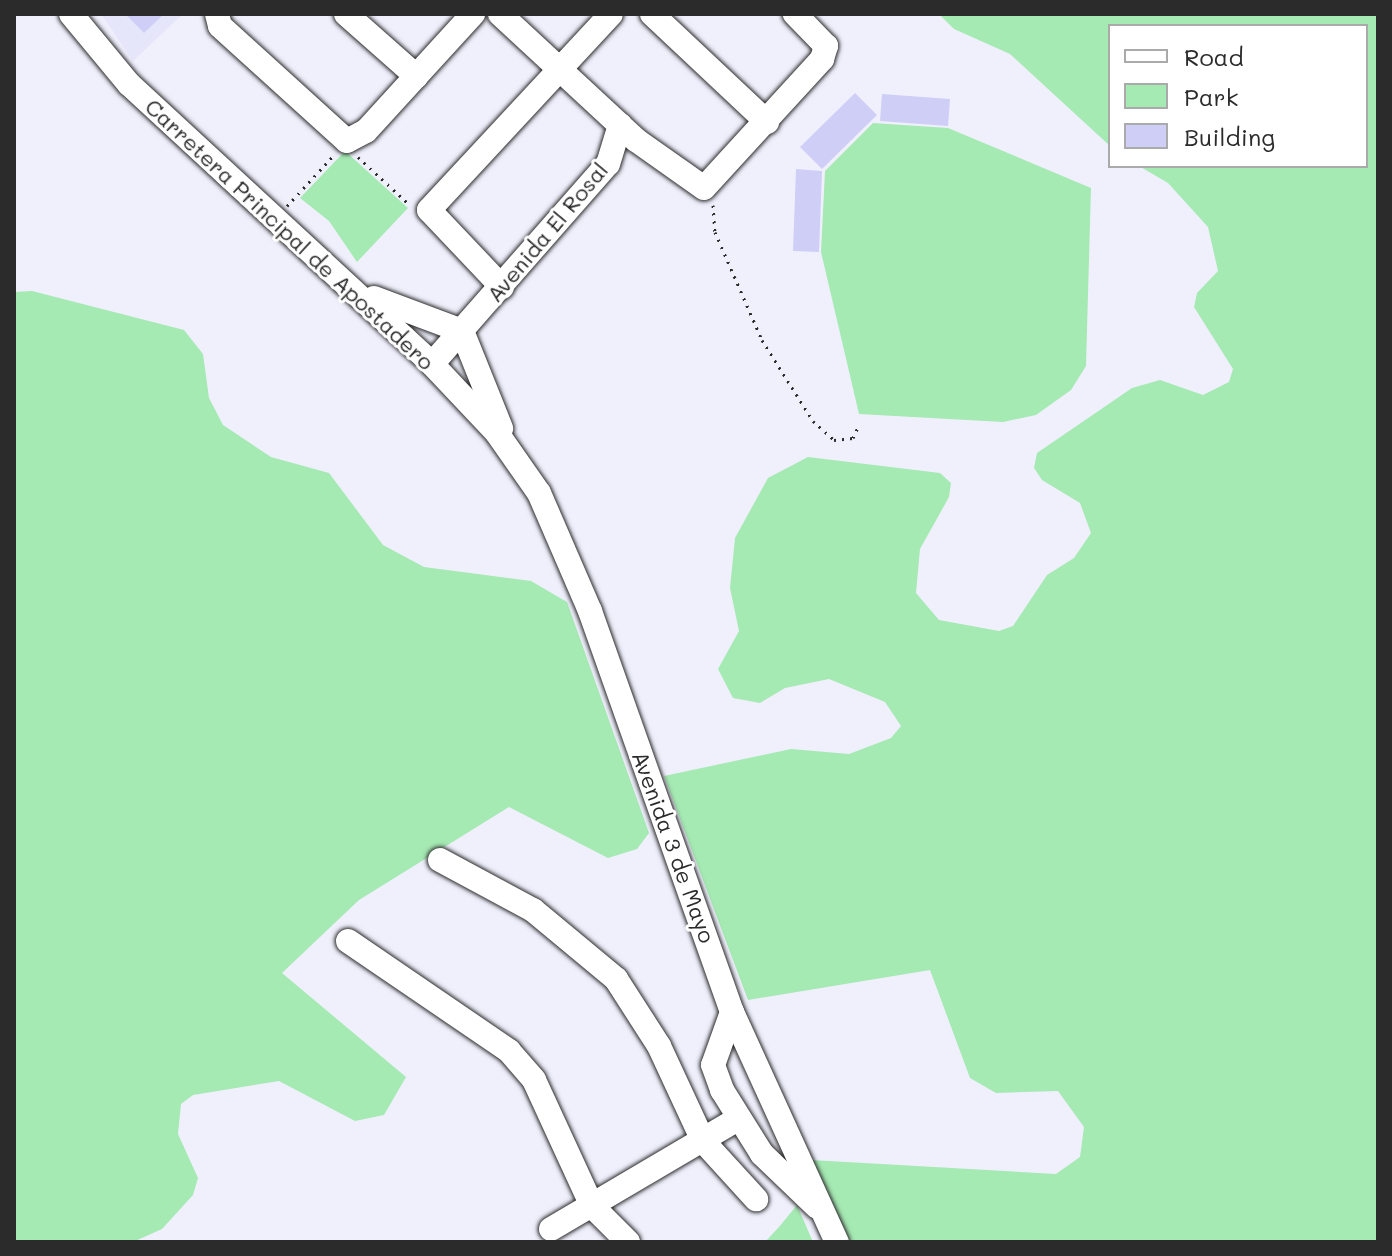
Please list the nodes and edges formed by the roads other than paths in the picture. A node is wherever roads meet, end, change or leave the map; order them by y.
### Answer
1 (71, 14) edge
2 (217, 14) edge
3 (346, 14) edge
4 (473, 14) edge
5 (500, 14) edge
6 (611, 14) edge
7 (652, 14) edge
8 (795, 14) edge
9 (560, 69) junction
10 (416, 76) junction
11 (767, 122) junction
12 (620, 125) junction
13 (344, 281) junction
14 (502, 287) junction
15 (462, 331) junction
16 (432, 364) junction
17 (512, 452) junction
18 (440, 860) dead end
19 (348, 941) dead end
20 (732, 1012) junction
21 (736, 1120) junction
22 (703, 1141) junction
23 (756, 1199) dead end
24 (592, 1206) junction
25 (825, 1213) junction
26 (551, 1229) dead end
27 (628, 1242) edge
28 (837, 1242) edge

1 - 13 street, Carretera Principal de Apostadero
2 - 10 street
3 - 10 street
4 - 10 street
5 - 9 street
6 - 9 street
7 - 11 street
8 - 11 street
9 - 12 street
9 - 14 street
11 - 12 street
12 - 14 street, Avenida El Rosal
13 - 15 street
13 - 16 street, Carretera Principal de Apostadero
14 - 15 street, Avenida El Rosal
15 - 16 street, Avenida El Rosal
15 - 17 street
16 - 17 street, Carretera Principal de Apostadero
17 - 20 street, Avenida 3 de Mayo
18 - 22 street
19 - 24 street
20 - 21 street
20 - 25 street, Avenida 3 de Mayo
21 - 22 street
21 - 25 street
22 - 23 street
22 - 24 street
24 - 26 street
24 - 27 street
25 - 28 street, Avenida 3 de Mayo

